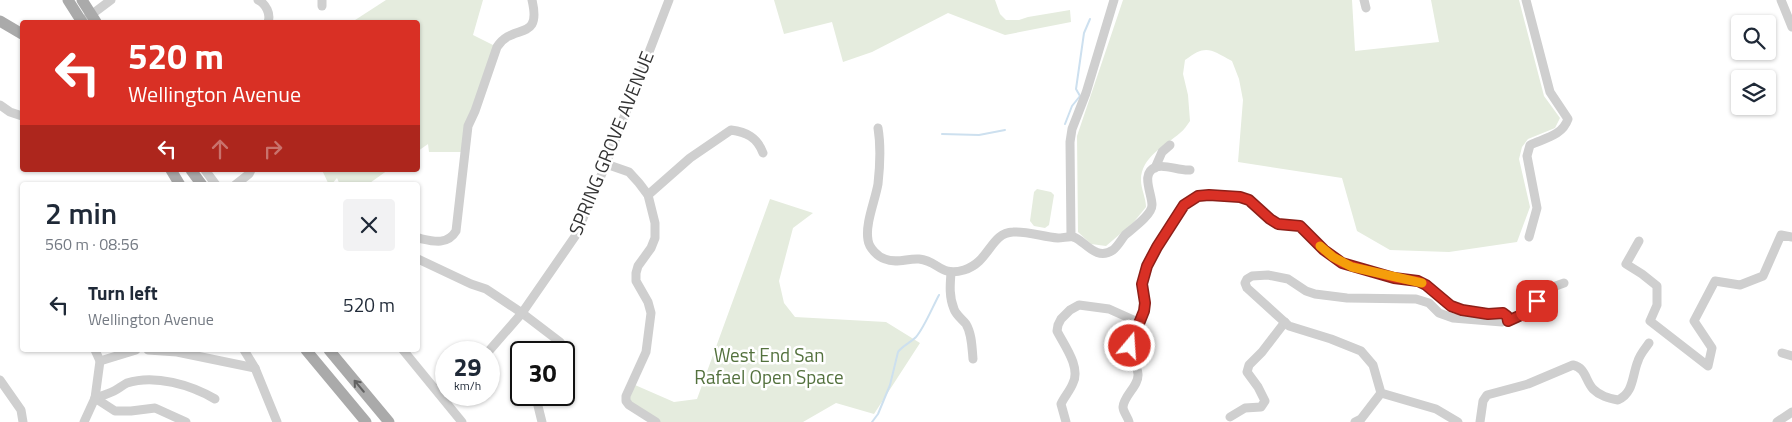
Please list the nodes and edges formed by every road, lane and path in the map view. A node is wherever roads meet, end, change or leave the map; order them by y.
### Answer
1 (68, 0) edge
2 (82, 0) edge
3 (111, 0) edge
4 (258, 0) edge
5 (532, 0) edge
6 (669, 0) edge
7 (1114, 0) edge
8 (1526, 0) edge
9 (1781, 0) edge
10 (94, 19) edge
11 (80, 20) edge
12 (269, 20) edge
13 (0, 21) edge
14 (1792, 27) edge
15 (20, 33) edge
16 (0, 105) edge
17 (20, 115) edge
18 (878, 128) dead end
19 (1170, 145) dead end
20 (763, 152) dead end
21 (606, 164) junction
22 (1155, 168) junction
23 (1190, 170) dead end
24 (171, 172) edge
25 (250, 172) edge
26 (178, 182) edge
27 (239, 182) edge
28 (648, 195) junction
29 (1071, 236) junction
30 (1529, 236) dead end
31 (1792, 237) edge
32 (420, 238) edge
33 (1639, 240) dead end
34 (420, 260) edge
35 (951, 273) junction
36 (1564, 283) dead end
37 (522, 313) junction
38 (1508, 321) junction
39 (1138, 322) junction
40 (1284, 322) junction
41 (498, 341) edge
42 (559, 341) edge
43 (1649, 343) dead end
44 (96, 352) edge
45 (129, 352) edge
46 (177, 352) edge
47 (245, 352) edge
48 (308, 352) edge
49 (331, 352) edge
50 (405, 352) edge
51 (1782, 353) dead end
52 (1792, 356) edge
53 (973, 359) dead end
54 (100, 361) junction
55 (255, 368) junction
56 (0, 380) edge
57 (435, 386) edge
58 (1381, 393) junction
59 (95, 398) junction
60 (215, 399) dead end
61 (451, 406) edge
62 (538, 406) edge
63 (1792, 412) edge
64 (1230, 417) dead end
65 (1453, 420) edge
66 (23, 422) edge
67 (84, 422) edge
68 (186, 422) edge
69 (277, 422) edge
70 (366, 422) edge
71 (389, 422) edge
72 (462, 422) edge
73 (542, 422) edge
74 (656, 422) edge
75 (1066, 422) edge
76 (1130, 422) edge
77 (1355, 422) edge
78 (1480, 422) edge
79 (1777, 422) edge

1 - 11 main road
2 - 10 main road
3 - 10 street
4 - 12 street
5 - 32 street
6 - 21 street, SPRING GROVE AVENUE
7 - 29 street
8 - 30 street
9 - 14 street
13 - 15 main road
16 - 17 street
18 - 35 street
19 - 22 street
20 - 28 street
21 - 28 street
21 - 37 street, SPRING GROVE AVENUE
22 - 23 street
22 - 29 street
24 - 26 main road
25 - 27 street
28 - 74 street
29 - 35 street
31 - 33 street
34 - 37 street
35 - 53 street
36 - 38 street
37 - 41 street, SPRING GROVE AVENUE
37 - 42 street
38 - 39 street
38 - 40 street
39 - 75 street
39 - 76 street
40 - 58 street
40 - 64 street
43 - 78 street
44 - 54 street
45 - 54 street
46 - 55 street
47 - 55 street
48 - 70 main road
71 -> 49 main road
50 - 57 street
51 - 52 street
54 - 59 street
55 - 69 street
56 - 66 street
58 - 65 street
58 - 77 street
59 - 60 street
59 - 67 street
59 - 68 street
61 - 72 street
62 - 73 street
63 - 79 street

